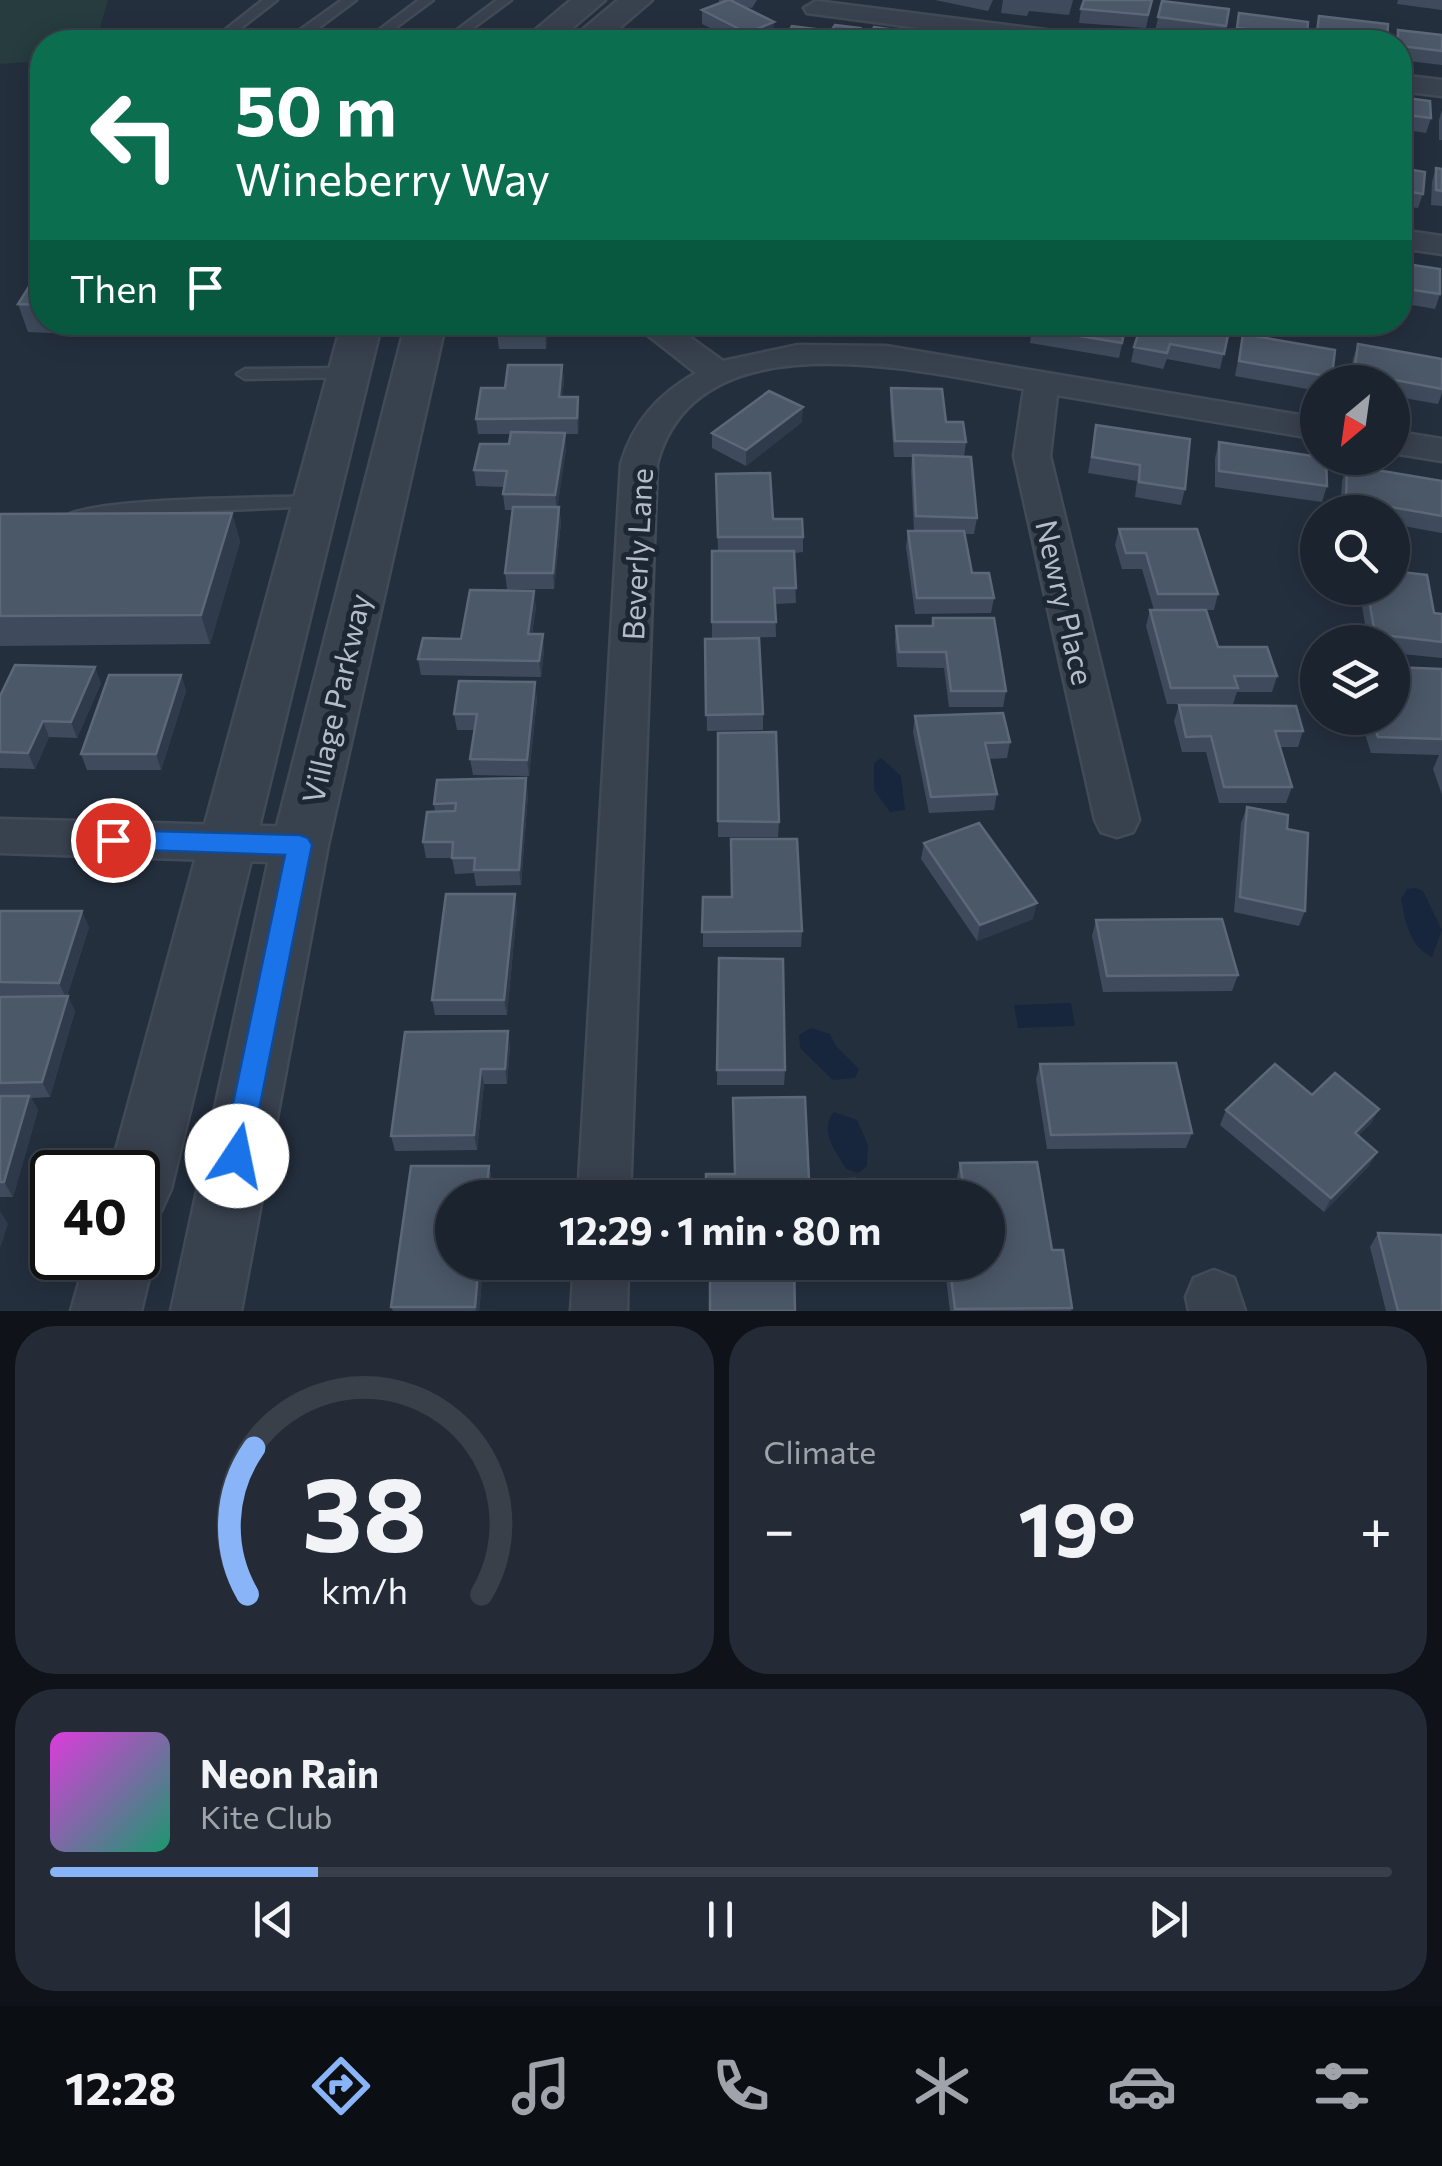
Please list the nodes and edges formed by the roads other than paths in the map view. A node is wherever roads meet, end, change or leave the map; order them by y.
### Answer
1 (272, 0) edge
2 (350, 0) edge
3 (427, 0) edge
4 (505, 0) edge
5 (590, 0) edge
6 (637, 0) edge
7 (816, 8) dead end
8 (232, 30) edge
9 (308, 30) edge
10 (386, 30) edge
11 (464, 30) edge
12 (553, 30) edge
13 (599, 30) edge
14 (986, 30) edge
15 (1412, 84) edge
16 (1442, 88) edge
17 (1412, 241) edge
18 (1442, 245) edge
19 (358, 335) edge
20 (423, 335) edge
21 (666, 335) edge
22 (348, 373) junction
23 (245, 374) dead end
24 (718, 374) junction
25 (1042, 382) junction
26 (1300, 426) edge
27 (1410, 445) edge
28 (1442, 450) edge
29 (314, 502) junction
30 (56, 521) edge
31 (1117, 820) dead end
32 (0, 836) edge
33 (226, 843) junction
34 (300, 845) junction
35 (148, 1150) edge
36 (605, 1180) edge
37 (114, 1280) edge
38 (600, 1280) edge
39 (106, 1311) edge
40 (206, 1311) edge
41 (598, 1311) edge

1 - 8 lane
2 - 9 lane
3 - 10 lane
4 - 11 lane
5 - 12 street
6 - 13 street
7 - 14 street
15 - 16 street
17 - 18 street
19 - 22 street
20 - 34 street, Village Parkway
21 - 24 street
22 - 23 lane
22 - 29 street
24 - 25 street, Beverly Lane
24 - 36 street, Beverly Lane
25 - 26 street, Beverly Lane
25 - 31 street, Newry Place
27 - 28 street
29 - 30 lane
29 - 33 street
32 - 33 street
33 - 34 street
33 - 35 street
34 - 40 street, Village Parkway
37 - 39 street
38 - 41 street

